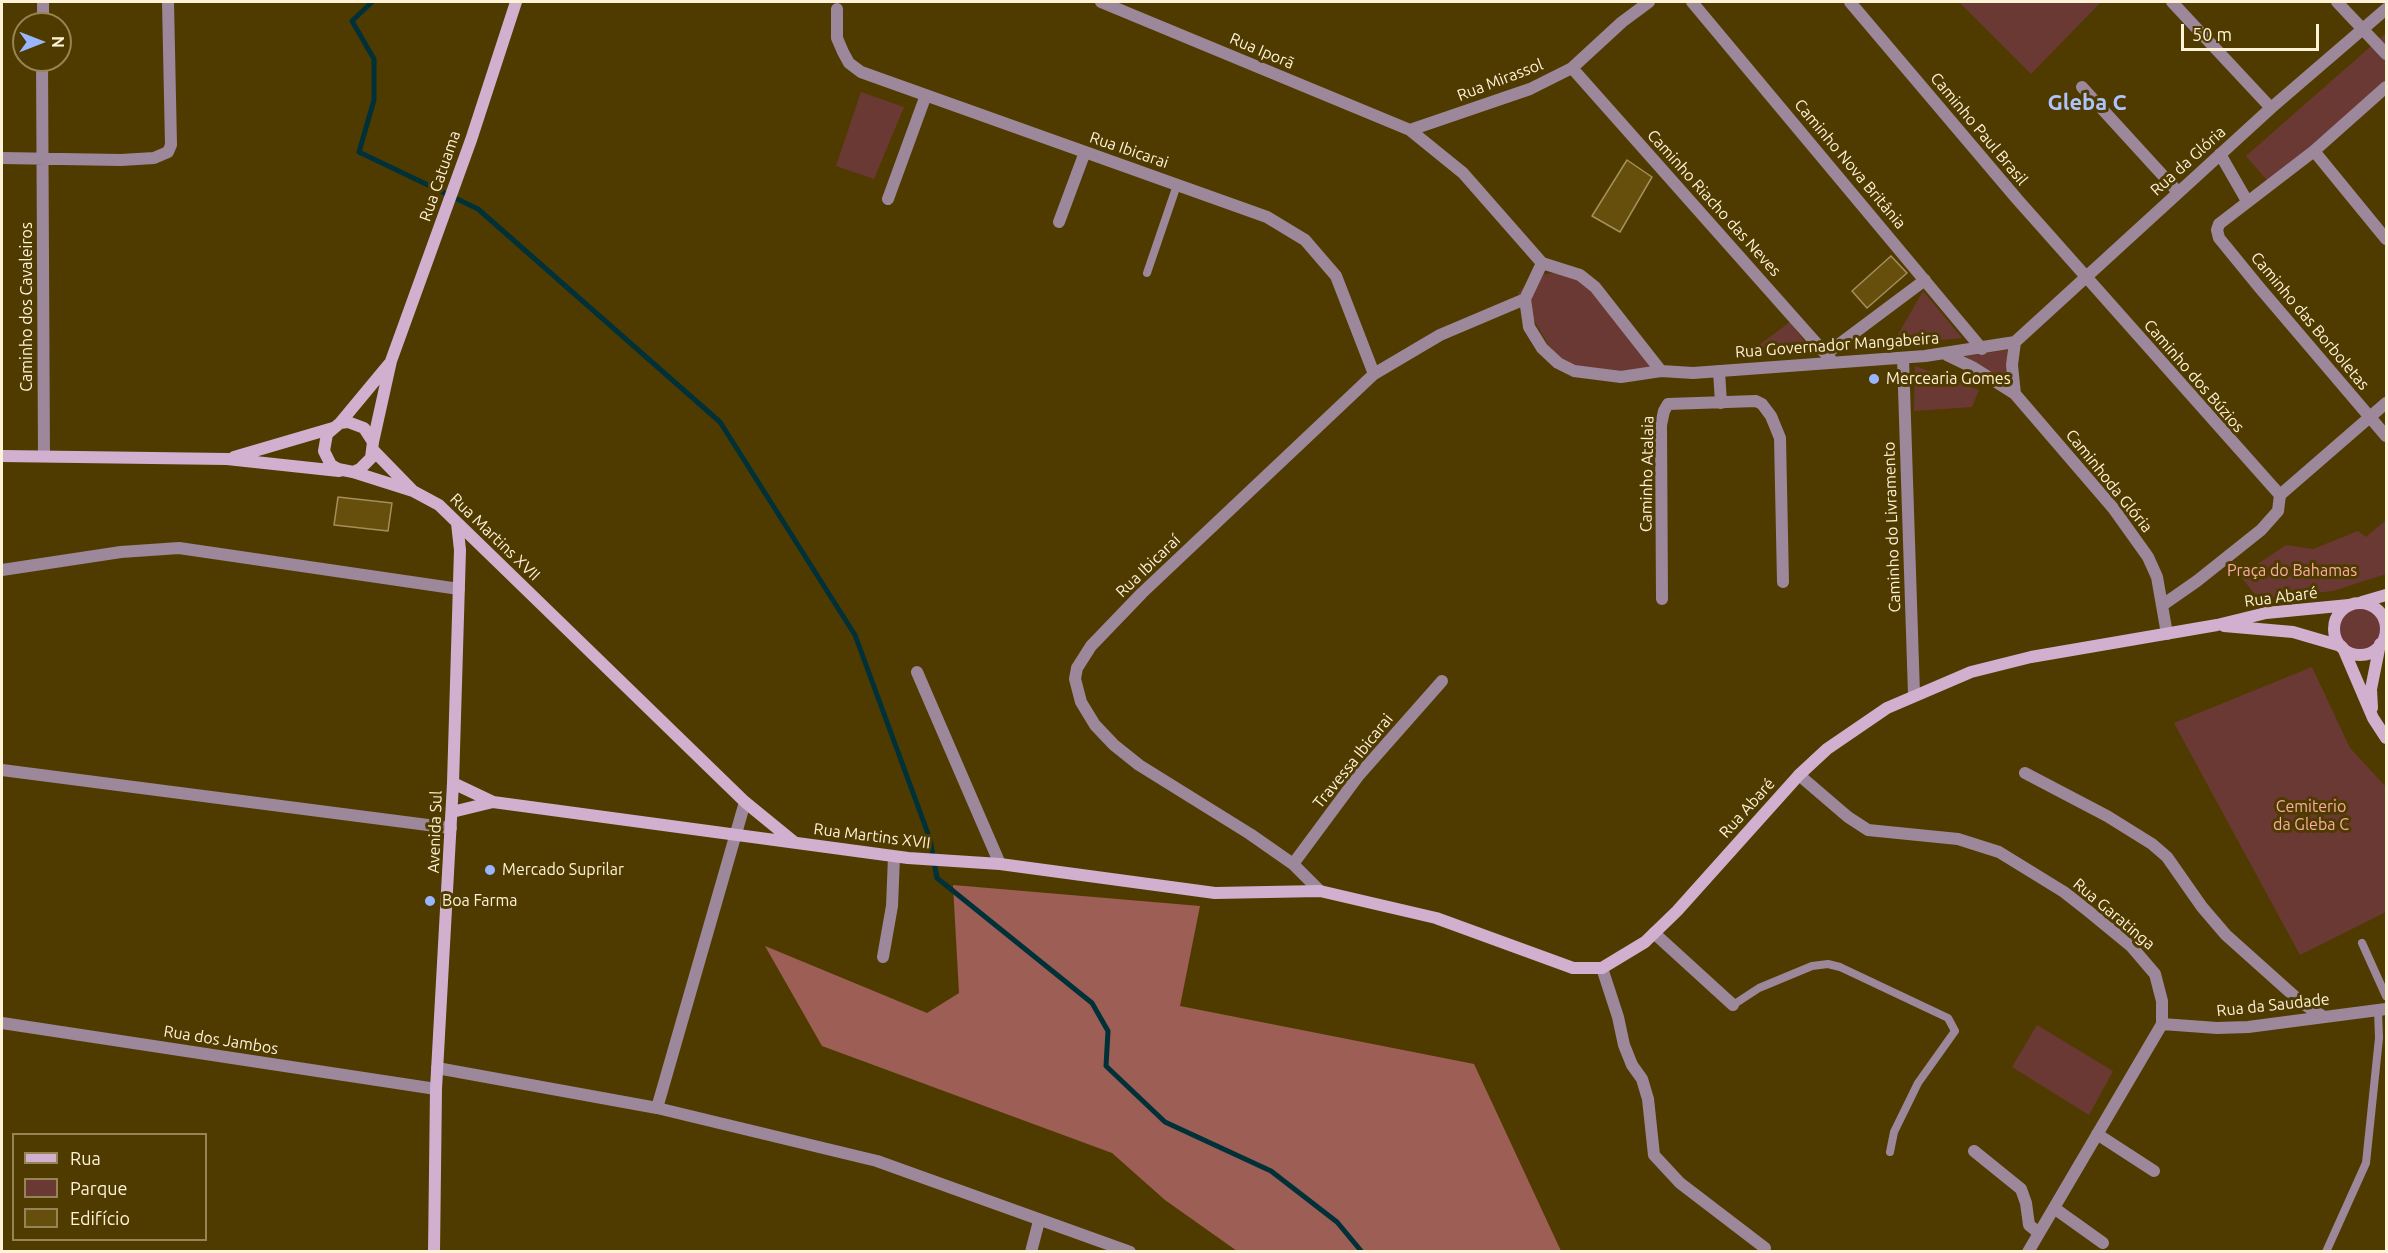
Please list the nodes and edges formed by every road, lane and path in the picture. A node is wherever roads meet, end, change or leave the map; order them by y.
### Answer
1 (168, 2) edge
2 (516, 2) edge
3 (1101, 2) edge
4 (1649, 2) edge
5 (1692, 2) edge
6 (1850, 2) edge
7 (2172, 2) edge
8 (2337, 2) edge
9 (837, 9) dead end
10 (2386, 9) edge
11 (2362, 29) junction
12 (2386, 54) edge
13 (1572, 68) junction
14 (42, 72) edge
15 (2082, 87) dead end
16 (2386, 87) edge
17 (926, 95) junction
18 (2271, 108) junction
19 (1410, 130) junction
20 (2314, 151) junction
21 (1085, 152) junction
22 (2220, 154) junction
23 (2, 158) edge
24 (42, 158) junction
25 (1177, 185) junction
26 (2178, 192) junction
27 (888, 199) dead end
28 (2247, 201) junction
29 (1059, 222) dead end
30 (2386, 239) edge
31 (1542, 263) junction
32 (1147, 273) dead end
33 (2085, 276) junction
34 (1925, 280) junction
35 (1525, 299) junction
36 (2015, 342) junction
37 (1982, 349) junction
38 (1946, 354) junction
39 (1829, 357) junction
40 (1903, 358) junction
41 (391, 361) junction
42 (1719, 370) junction
43 (1661, 371) junction
44 (1374, 374) junction
45 (2015, 394) junction
46 (1721, 403) junction
47 (2386, 403) edge
48 (2370, 417) junction
49 (336, 426) junction
50 (2386, 436) edge
51 (373, 446) junction
52 (2, 456) edge
53 (44, 456) junction
54 (227, 459) junction
55 (349, 472) junction
56 (413, 491) junction
57 (2280, 495) junction
58 (457, 523) junction
59 (2, 570) edge
60 (1783, 582) dead end
61 (459, 589) junction
62 (2386, 595) edge
63 (1662, 598) dead end
64 (2164, 604) junction
65 (2354, 604) junction
66 (2217, 625) junction
67 (2167, 634) junction
68 (2383, 641) edge
69 (2342, 647) junction
70 (918, 672) dead end
71 (1442, 681) dead end
72 (1914, 694) junction
73 (2373, 718) junction
74 (2386, 738) edge
75 (2, 770) edge
76 (2025, 773) dead end
77 (1799, 775) junction
78 (453, 783) junction
79 (493, 802) junction
80 (745, 802) junction
81 (452, 812) junction
82 (451, 828) junction
83 (736, 834) junction
84 (795, 843) junction
85 (894, 857) junction
86 (1000, 864) junction
87 (1293, 864) junction
88 (1320, 891) junction
89 (1654, 933) junction
90 (2362, 943) dead end
91 (883, 957) dead end
92 (1602, 968) junction
93 (2386, 996) edge
94 (1733, 1005) joint
95 (2382, 1010) edge
96 (2324, 1017) junction
97 (2, 1023) edge
98 (2162, 1024) junction
99 (437, 1068) junction
100 (436, 1089) junction
101 (657, 1108) junction
102 (2097, 1134) junction
103 (1974, 1151) dead end
104 (1890, 1152) dead end
105 (2154, 1171) dead end
106 (2054, 1208) junction
107 (1039, 1221) junction
108 (2039, 1233) junction
109 (2103, 1243) dead end
110 (1765, 1248) dead end
111 (434, 1251) edge
112 (1031, 1251) edge
113 (1130, 1251) edge
114 (2028, 1251) edge
115 (2326, 1251) edge

1 - 24 street
2 - 41 street, Rua Catuama
3 - 19 street, Rua Iporã
4 - 13 street, Rua Mirassol
5 - 34 street, Caminho Nova Britânia
6 - 33 street, Caminho Paul Brasil
7 - 18 street
8 - 11 street
9 - 17 street, Rua Ibicarai
10 - 11 street, Rua da Glória
11 - 12 street
11 - 18 street, Rua da Glória
13 - 19 street, Rua Mirassol
13 - 39 street, Caminho Riacho das Neves
14 - 24 street, Caminho dos Cavaleiros
15 - 26 street
16 - 20 street
17 - 21 street, Rua Ibicarai
17 - 27 street
18 - 22 street, Rua da Glória
19 - 31 street
20 - 28 street
20 - 30 street
21 - 25 street, Rua Ibicarai
21 - 29 street
22 - 26 street, Rua da Glória
22 - 28 street
23 - 24 street
24 - 53 street, Caminho dos Cavaleiros
25 - 32 lane
25 - 44 street, Rua Ibicarai
26 - 33 street, Rua da Glória
28 - 48 street, Caminho das Borboletas
31 - 35 street
31 - 43 street
33 - 36 street, Rua da Glória
33 - 57 street, Caminho dos Búzios
34 - 37 street, Caminho Nova Britânia
34 - 39 street
35 - 43 street, Rua Governador Mangabeira
35 - 44 street, Rua Ibicaraí
36 - 37 street, Rua Governador Mangabeira
36 - 45 street
37 - 38 street, Rua Governador Mangabeira
38 - 40 street, Rua Governador Mangabeira
38 - 45 street, Caminhoda Glória
39 - 40 street, Rua Governador Mangabeira
39 - 42 street, Rua Governador Mangabeira
40 - 72 street, Caminho do Livramento
41 - 49 street, Rua Catuama
41 - 51 street, Rua Catuama
42 - 43 street, Rua Governador Mangabeira
42 - 46 street
44 - 87 street, Rua Ibicaraí
45 - 64 street, Caminhoda Glória
46 - 60 street
46 - 63 street, Caminho Atalaia
47 - 48 street
48 - 50 street, Caminho das Borboletas
48 - 57 street
49 - 51 street
49 - 54 street
49 - 55 street
51 - 55 street
51 - 56 street, Rua Martins XVII
52 - 53 street
53 - 54 street
54 - 55 street
55 - 56 street, Rua Martins XVII
56 - 58 street, Rua Martins XVII
57 - 64 street
58 - 61 street, Avenida Sul
58 - 80 street, Rua Martins XVII
59 - 61 street
61 - 78 street, Avenida Sul
62 - 65 street, Rua Abaré
64 - 67 street, Caminhoda Glória
65 - 66 street, Rua Abaré
65 - 68 street
65 - 69 street
66 - 67 street, Rua Abaré
66 - 69 street, Rua Abaré
67 - 72 street, Rua Abaré
68 - 69 street
68 - 73 street
69 - 73 street
70 - 86 street
71 - 87 street, Travessa Ibicarai
72 - 77 street, Rua Abaré
73 - 74 street
75 - 82 street
76 - 96 street
77 - 89 street, Rua Abaré
77 - 98 street, Rua Garatinga
78 - 79 street
78 - 81 street, Avenida Sul
79 - 81 street
79 - 83 street
80 - 83 street
80 - 84 street, Rua Martins XVII
81 - 82 street, Avenida Sul
82 - 99 street, Avenida Sul
83 - 84 street
83 - 101 street
84 - 85 street, Rua Martins XVII
85 - 86 street, Rua Martins XVII
85 - 91 street
86 - 88 street, Rua Martins XVII
87 - 88 street, Rua Ibicaraí
88 - 92 street, Rua Abaré
89 - 92 street, Rua Abaré
89 - 94 street
90 - 93 lane
92 - 110 street
94 - 104 lane
95 - 96 street, Rua da Saudade
95 - 115 lane
96 - 98 street, Rua da Saudade
97 - 100 street, Rua dos Jambos
98 - 102 street
99 - 100 street, Avenida Sul
99 - 101 street
100 - 111 street, Avenida Sul
101 - 107 street
102 - 105 street
102 - 106 street
103 - 108 street
106 - 108 street
106 - 109 street
107 - 112 street
107 - 113 street
108 - 114 street

